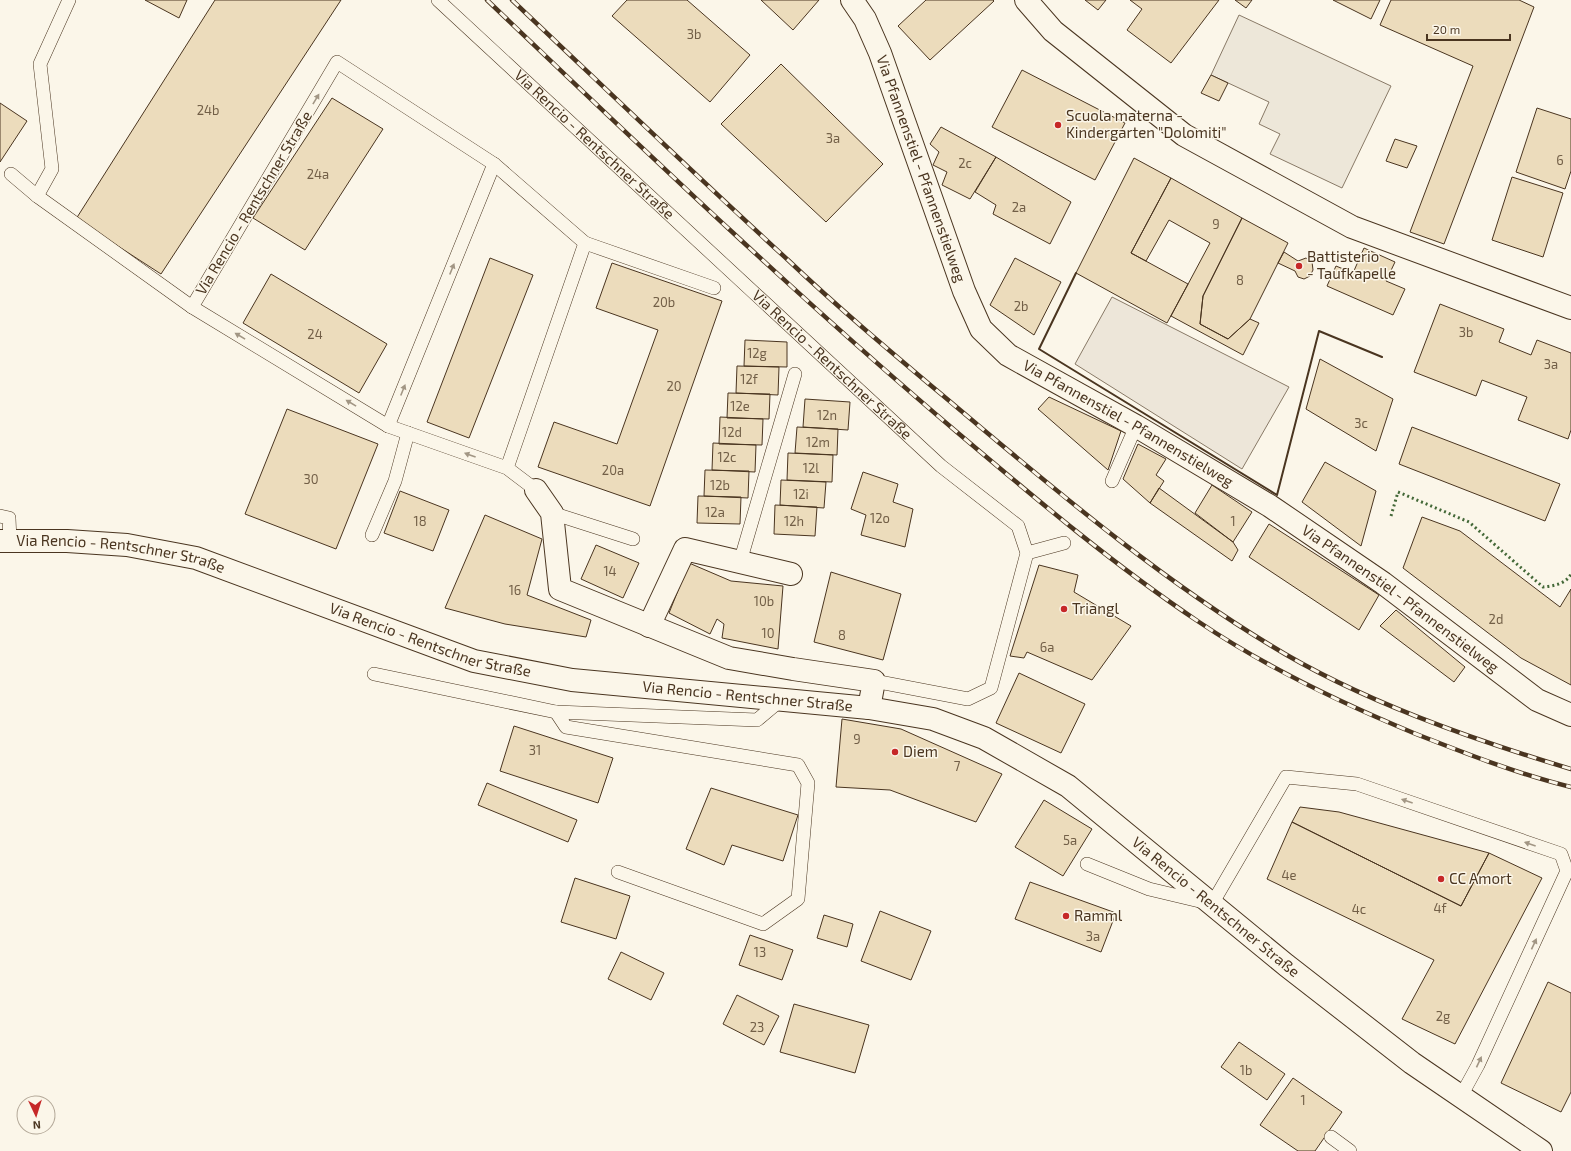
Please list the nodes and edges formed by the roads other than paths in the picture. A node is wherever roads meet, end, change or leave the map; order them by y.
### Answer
1 (69, 0) edge
2 (438, 0) edge
3 (852, 0) edge
4 (1026, 0) edge
5 (494, 164) junction
6 (11, 174) dead end
7 (37, 196) junction
8 (585, 243) junction
9 (714, 288) dead end
10 (192, 307) junction
11 (1571, 308) edge
12 (795, 374) dead end
13 (388, 426) junction
14 (1136, 426) junction
15 (408, 433) junction
16 (507, 468) junction
17 (1112, 481) dead end
18 (536, 490) joint
19 (552, 513) junction
20 (0, 516) edge
21 (372, 535) dead end
22 (633, 539) dead end
23 (5, 541) edge
24 (1064, 544) dead end
25 (1027, 553) junction
26 (740, 562) junction
27 (792, 574) dead end
28 (649, 626) junction
29 (374, 674) dead end
30 (874, 681) junction
31 (782, 698) junction
32 (869, 708) junction
33 (556, 712) junction
34 (1571, 715) edge
35 (1087, 864) dead end
36 (618, 872) dead end
37 (1212, 904) junction
38 (1461, 1096) junction
39 (1331, 1137) dead end
40 (1350, 1151) edge
41 (1541, 1151) edge

1 - 7 lane
2 - 25 lane, Via Rencio - Rentschner Straße
3 - 14 street, Via Pfannenstiel - Pfannenstielweg
4 - 11 street
5 - 8 lane, Via Rencio - Rentschner Straße
10 -> 5 lane, Via Rencio - Rentschner Straße
13 -> 5 lane
6 - 7 lane
7 - 10 lane
8 - 9 lane
8 - 16 lane
13 -> 10 lane, Via Rencio - Rentschner Straße
12 - 26 lane
13 - 15 lane, Via Rencio - Rentschner Straße
14 - 17 lane
14 - 34 street, Via Pfannenstiel - Pfannenstielweg
16 -> 15 lane, Via Rencio - Rentschner Straße
15 - 21 lane
16 - 18 lane, Via Rencio - Rentschner Straße
18 - 19 street, Via Rencio - Rentschner Straße
19 - 22 lane
19 - 28 street, Via Rencio - Rentschner Straße
20 - 23 lane
23 - 31 street, Via Rencio - Rentschner Straße
24 - 25 lane
25 - 30 lane, Via Rencio - Rentschner Straße
26 - 27 street
26 - 28 street
28 - 30 street, Via Rencio - Rentschner Straße
29 - 33 lane
30 - 32 street, Via Rencio - Rentschner Straße
31 - 32 street, Via Rencio - Rentschner Straße
31 - 33 lane
32 - 37 street, Via Rencio - Rentschner Straße
33 - 36 lane
35 - 37 lane
37 - 38 street, Via Rencio - Rentschner Straße
38 -> 37 lane
38 - 41 street, Via Rencio - Rentschner Straße
39 - 40 lane

